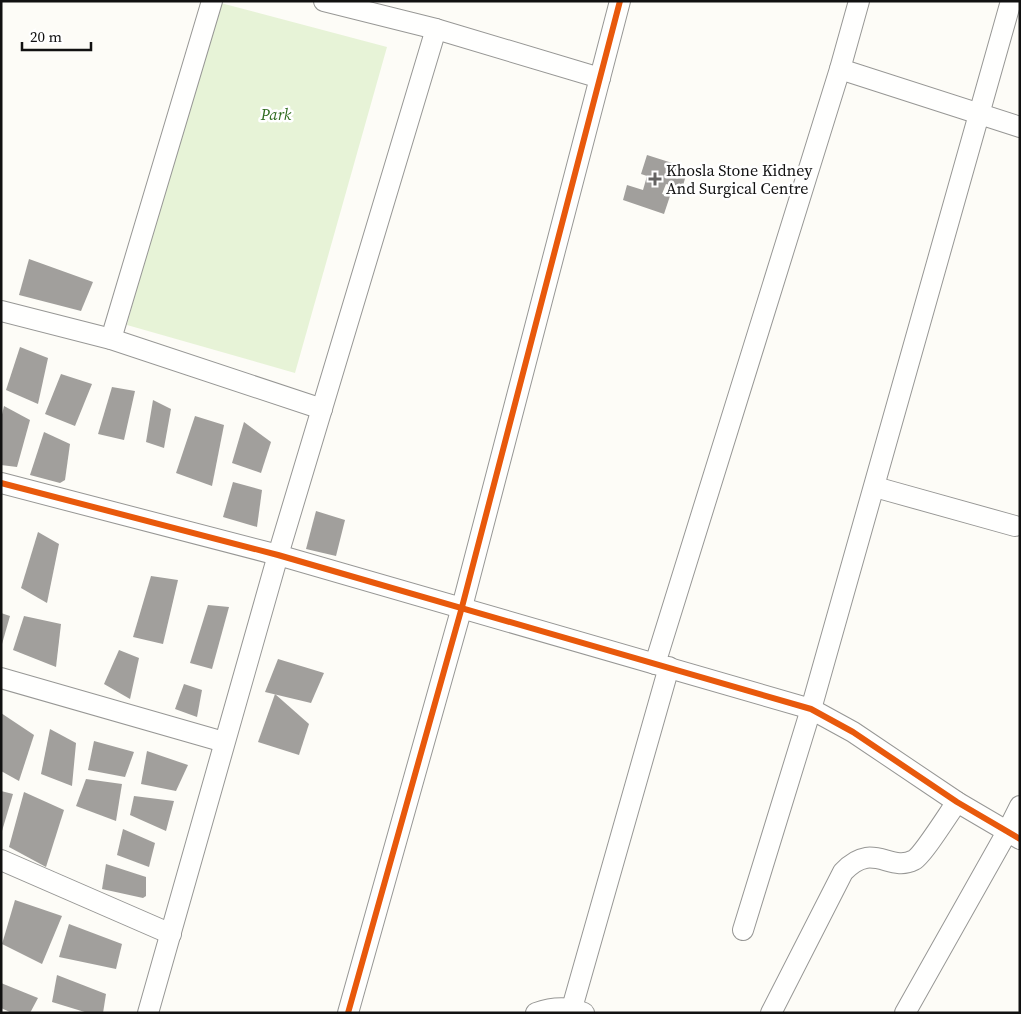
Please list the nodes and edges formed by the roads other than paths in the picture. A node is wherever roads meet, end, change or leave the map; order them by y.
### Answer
1 (212, 1) edge
2 (324, 1) edge
3 (620, 1) edge
4 (859, 1) edge
5 (1011, 1) edge
6 (436, 29) junction
7 (840, 69) junction
8 (600, 78) junction
9 (980, 113) junction
10 (1020, 127) edge
11 (1, 311) edge
12 (111, 339) junction
13 (322, 409) junction
14 (1, 483) edge
15 (874, 487) junction
16 (1018, 521) edge
17 (278, 555) junction
18 (462, 607) junction
19 (662, 666) junction
20 (1, 678) edge
21 (811, 709) junction
22 (224, 742) junction
23 (957, 802) junction
24 (1020, 806) edge
25 (1014, 836) edge
26 (1, 860) edge
27 (743, 930) dead end
28 (171, 934) junction
29 (578, 1010) edge
30 (148, 1013) edge
31 (348, 1013) edge
32 (536, 1013) edge
33 (771, 1013) edge
34 (905, 1013) edge

1 - 12 street
2 - 6 street
3 - 8 street
4 - 7 street
5 - 9 street
6 - 8 street
6 - 13 street
7 - 9 street
7 - 19 street
8 - 18 street
9 - 10 street
9 - 15 street
11 - 12 street
12 - 13 street
13 - 17 street
14 - 17 street
15 - 16 street
15 - 21 street
17 - 18 street
17 - 22 street
18 - 19 street
18 - 31 street
19 - 21 street
19 - 29 street
20 - 22 street
21 - 23 street
21 - 27 street
22 - 28 street
23 - 25 street
23 - 33 street
24 - 25 street
25 - 34 street
26 - 28 street
28 - 30 street
29 - 32 street

